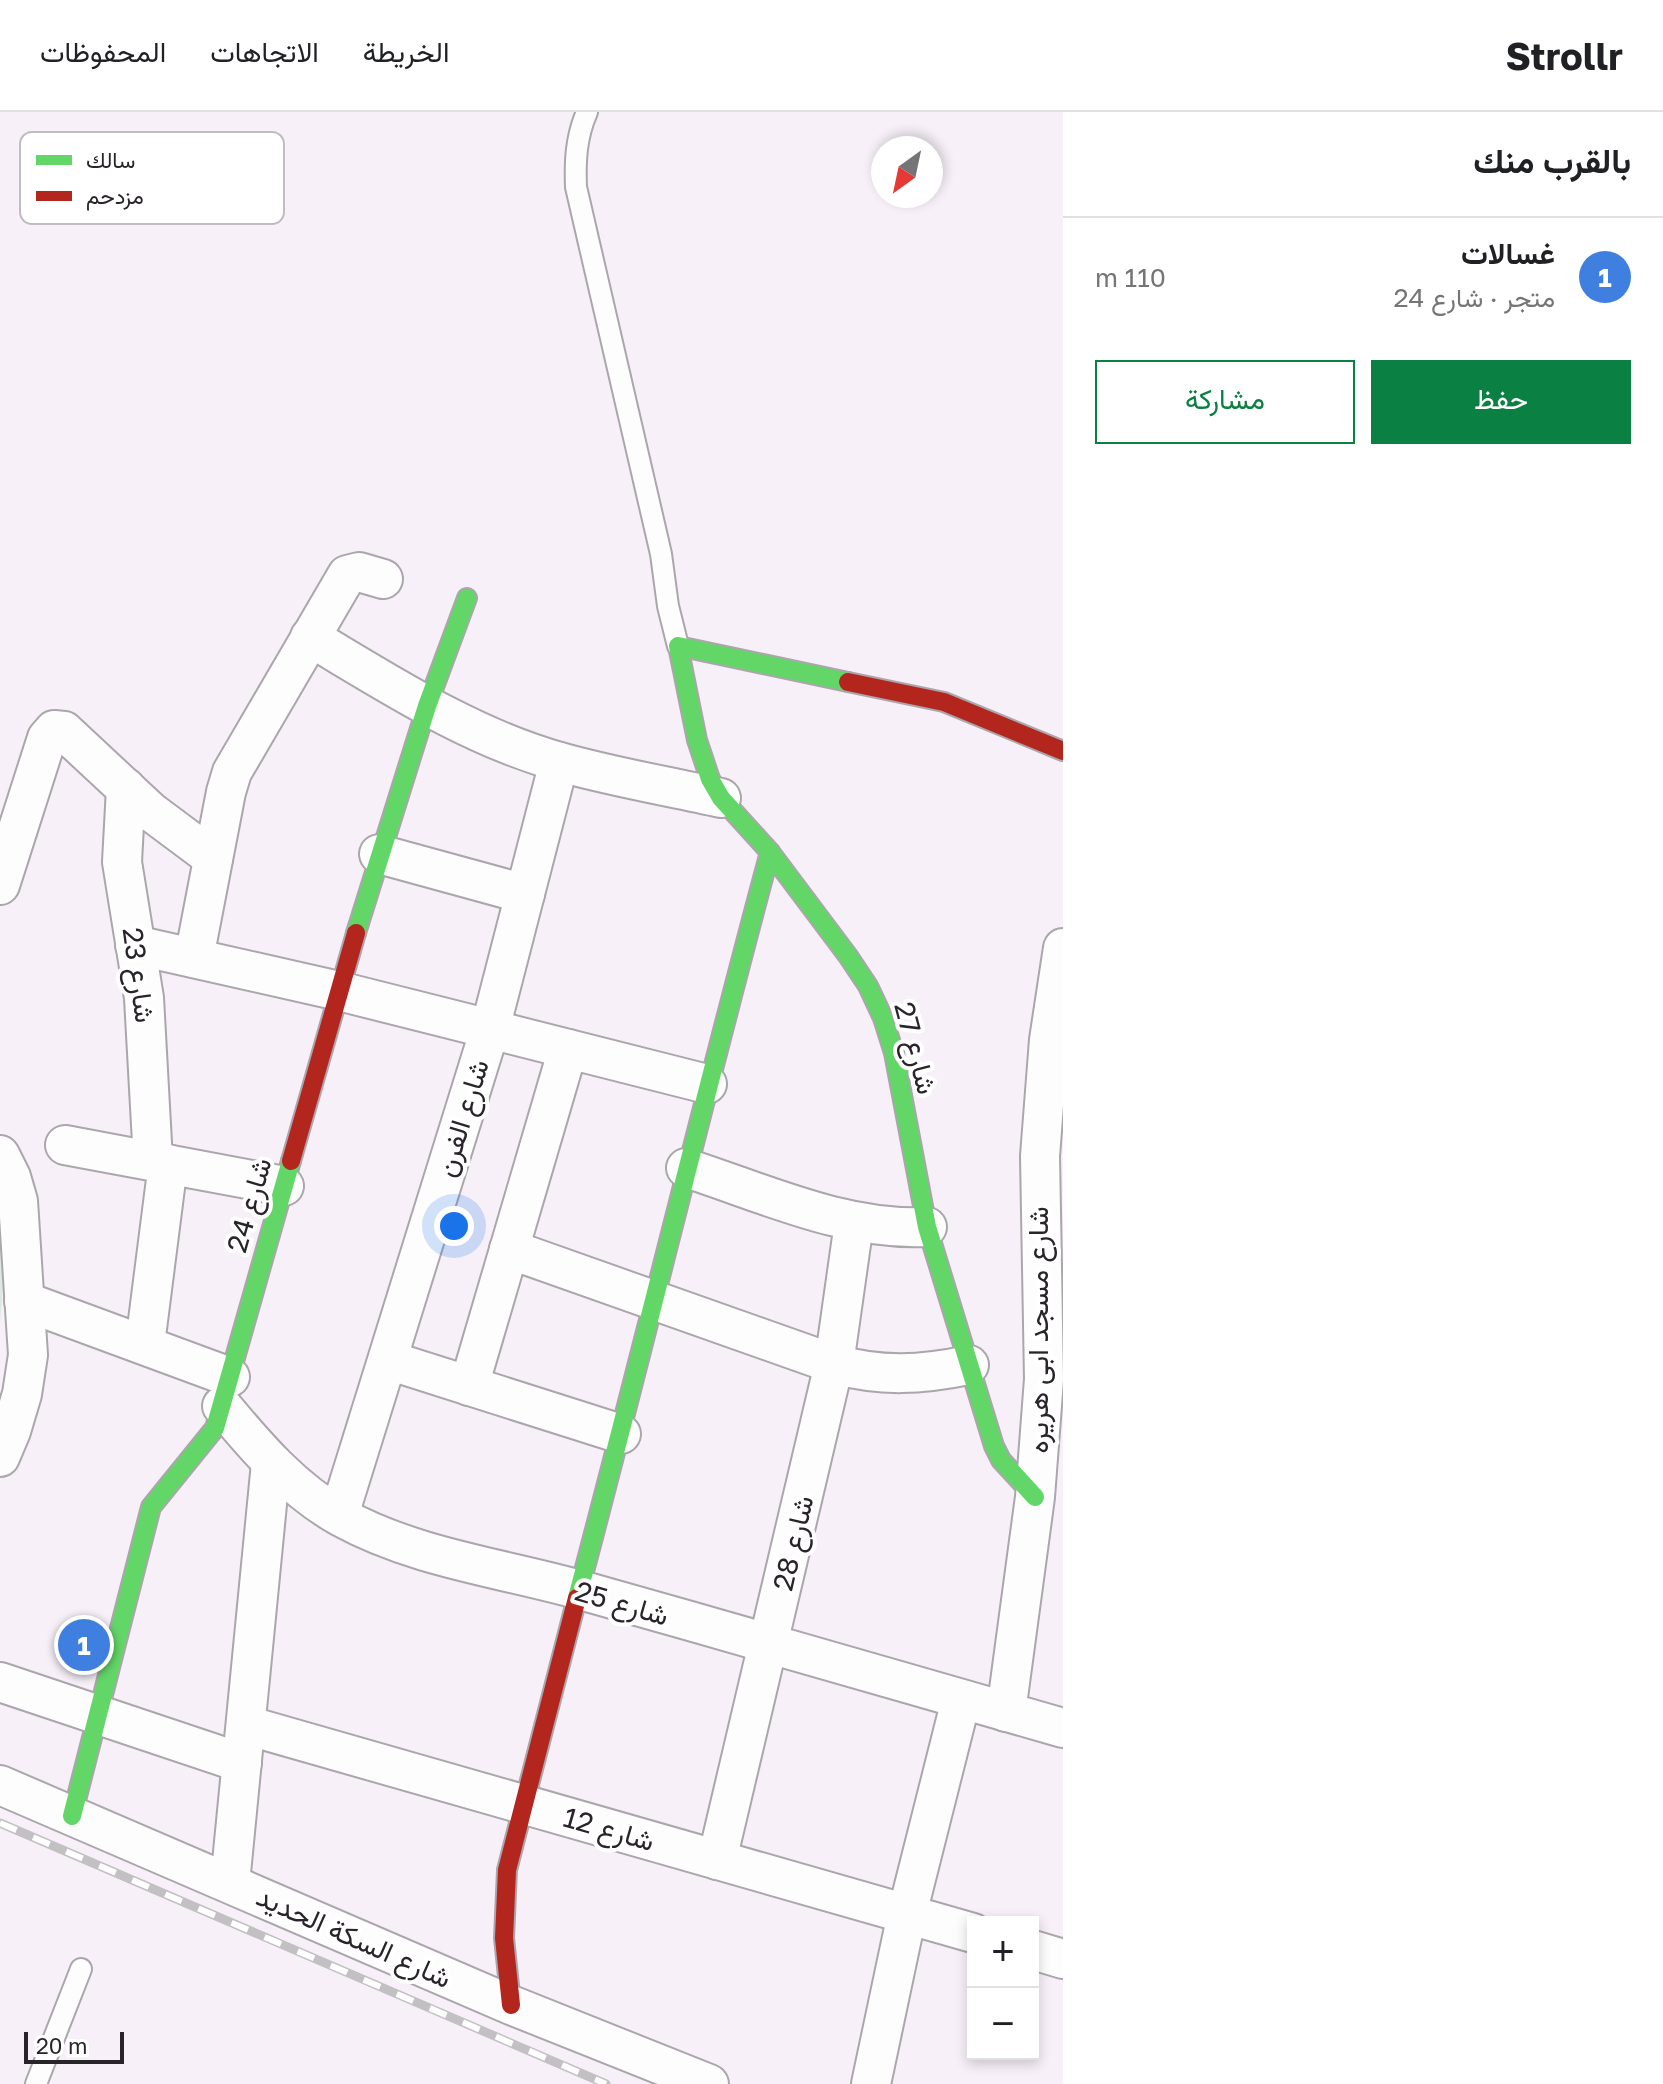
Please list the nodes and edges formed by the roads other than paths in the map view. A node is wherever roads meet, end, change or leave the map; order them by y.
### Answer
1 (587, 112) edge
2 (383, 579) dead end
3 (467, 598) dead end
4 (310, 637) junction
5 (678, 646) junction
6 (427, 706) junction
7 (1063, 751) edge
8 (559, 762) junction
9 (126, 788) junction
10 (721, 798) junction
11 (770, 852) junction
12 (379, 854) junction
13 (213, 858) junction
14 (0, 885) edge
15 (525, 894) junction
16 (135, 945) junction
17 (1063, 948) edge
18 (194, 958) junction
19 (339, 991) junction
20 (490, 1029) junction
21 (568, 1049) junction
22 (707, 1084) junction
23 (65, 1145) dead end
24 (0, 1155) edge
25 (1052, 1157) edge
26 (160, 1163) junction
27 (686, 1168) junction
28 (284, 1186) junction
29 (854, 1223) junction
30 (927, 1227) junction
31 (509, 1249) junction
32 (1052, 1264) edge
33 (654, 1300) junction
34 (24, 1301) junction
35 (145, 1344) junction
36 (388, 1360) junction
37 (834, 1364) junction
38 (969, 1365) junction
39 (1054, 1381) edge
40 (469, 1386) junction
41 (226, 1391) junction
42 (621, 1434) junction
43 (0, 1457) edge
44 (271, 1463) junction
45 (1044, 1510) edge
46 (339, 1515) junction
47 (582, 1590) junction
48 (769, 1645) junction
49 (0, 1682) edge
50 (961, 1700) junction
51 (1006, 1712) junction
52 (98, 1715) junction
53 (246, 1725) junction
54 (1063, 1728) edge
55 (242, 1763) junction
56 (0, 1785) edge
57 (522, 1804) junction
58 (72, 1816) junction
59 (717, 1860) junction
60 (230, 1883) junction
61 (907, 1914) junction
62 (967, 1931) edge
63 (1039, 1952) edge
64 (1063, 1959) edge
65 (81, 1969) dead end
66 (511, 2005) junction
67 (36, 2084) edge
68 (709, 2084) edge
69 (871, 2084) edge

1 - 5 lane
2 - 4 street
3 - 6 street, شارع 24
4 - 6 street
4 - 13 street
5 - 7 street
5 - 10 street, شارع 27
6 - 8 street
6 - 12 street, شارع 24
8 - 10 street
8 - 15 street, شارع الفرن
9 - 13 street
9 - 14 street
9 - 16 street, شارع 23
10 - 11 street, شارع 27
11 - 22 street
11 - 30 street, شارع 27
12 - 15 street
12 - 19 street, شارع 24
13 - 18 street
15 - 20 street, شارع الفرن
16 - 18 street
16 - 26 street, شارع 23
17 - 25 street, شارع مسجد ابى هريره
18 - 19 street
19 - 20 street
19 - 28 street, شارع 24
20 - 21 street
20 - 36 street, شارع الفرن
21 - 22 street
21 - 31 street
22 - 27 street
23 - 26 street
24 - 34 street
25 - 32 street, شارع مسجد ابى هريره
26 - 28 street
26 - 35 street, شارع 23
27 - 29 street
27 - 33 street
28 - 41 street, شارع 24
29 - 30 street
29 - 37 street, شارع 28
30 - 38 street, شارع 27
31 - 33 street
31 - 40 street
32 - 39 street, شارع مسجد ابى هريره
33 - 37 street
33 - 42 street
34 - 35 street
34 - 43 street
35 - 41 street
36 - 40 street
36 - 46 street, شارع الفرن
37 - 38 street
37 - 48 street, شارع 28
38 - 45 street, شارع 27
39 - 45 street, شارع مسجد ابى هريره
40 - 42 street
41 - 44 street, شارع 25
41 - 52 street, شارع 24
42 - 47 street
44 - 46 street, شارع 25
44 - 53 street
45 - 51 street, شارع مسجد ابى هريره
46 - 47 street, شارع 25
47 - 48 street, شارع 25
47 - 57 street
48 - 50 street, شارع 25
48 - 59 street, شارع 28
49 - 52 street
50 - 51 street, شارع 25
50 - 61 street
51 - 54 street, شارع 25
52 - 55 street
52 - 58 street, شارع 24
53 - 55 street
53 - 57 street, شارع 12
55 - 60 street
56 - 58 street, شارع السكة الحديد
57 - 59 street, شارع 12
57 - 66 street
58 - 60 street, شارع السكة الحديد
59 - 61 street, شارع 12
60 - 66 street, شارع السكة الحديد
61 - 62 street, شارع 12
61 - 69 street
63 - 64 street
65 - 67 lane
66 - 68 street, شارع السكة الحديد

